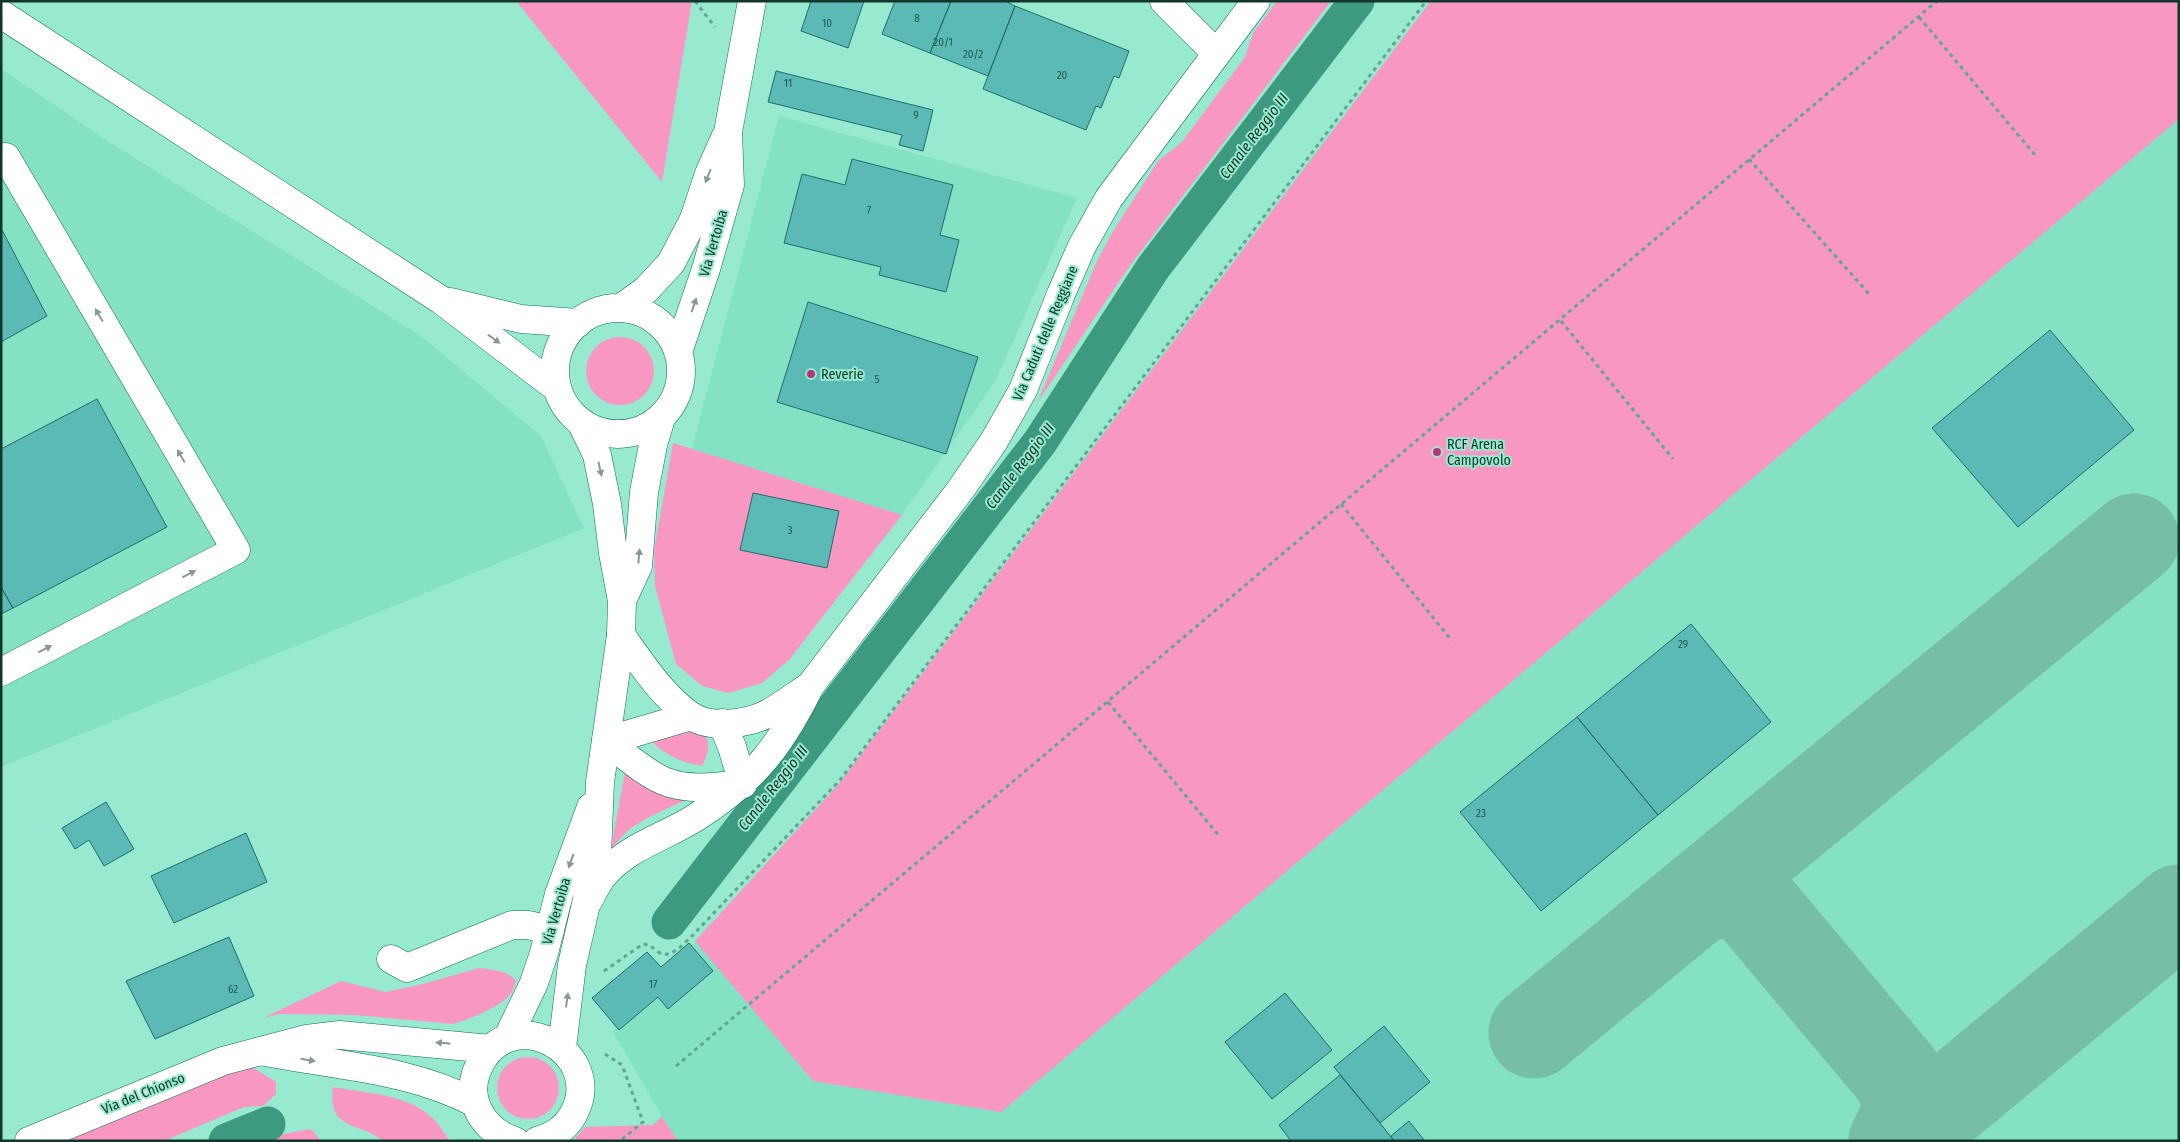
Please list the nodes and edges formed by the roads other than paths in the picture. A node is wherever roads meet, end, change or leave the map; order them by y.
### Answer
1 (752, 1) edge
2 (1164, 1) edge
3 (1256, 1) edge
4 (1, 14) edge
5 (1216, 53) junction
6 (728, 132) junction
7 (1, 160) edge
8 (441, 300) junction
9 (621, 308) junction
10 (578, 323) junction
11 (678, 352) junction
12 (557, 388) junction
13 (661, 418) junction
14 (582, 424) junction
15 (622, 601) junction
16 (621, 635) junction
17 (1, 672) edge
18 (810, 686) junction
19 (691, 716) junction
20 (722, 723) junction
21 (606, 741) junction
22 (600, 782) junction
23 (743, 784) junction
24 (587, 903) junction
25 (550, 930) junction
26 (391, 958) dead end
27 (500, 1043) junction
28 (562, 1048) junction
29 (260, 1051) junction
30 (475, 1103) junction
31 (500, 1137) edge
32 (542, 1140) edge
33 (29, 1141) edge

1 - 6 main road, Via Vertoiba
2 - 5 main road
3 - 5 main road, Via Caduti delle Reggiane
4 - 8 main road
5 - 18 main road, Via Caduti delle Reggiane
6 -> 9 main road, Via Vertoiba
11 -> 6 main road, Via Vertoiba
17 -> 7 main road
8 - 10 main road
8 -> 12 main road
9 - 10 main road, Via Vertoiba
9 - 11 main road, Via Vertoiba
10 - 12 main road, Via Vertoiba
11 - 13 main road, Via Vertoiba
12 - 14 main road, Via Vertoiba
13 - 14 main road, Via Vertoiba
15 -> 13 main road, Via Vertoiba
14 -> 15 main road, Via Vertoiba
15 - 16 main road, Via Vertoiba
16 - 19 main road, Via Caduti delle Reggiane
16 - 21 main road, Via Vertoiba
18 - 20 main road, Via Caduti delle Reggiane
18 - 23 main road, Via Caduti delle Reggiane
19 - 20 main road, Via Caduti delle Reggiane
19 - 21 main road
20 - 23 main road
21 - 22 main road, Via Vertoiba
21 - 23 main road
22 - 24 main road, Via Vertoiba
22 -> 25 main road, Via Vertoiba
23 - 24 main road, Via Caduti delle Reggiane
28 -> 24 main road, Via Vertoiba
25 - 26 main road
25 - 27 main road, Via Vertoiba
27 - 28 main road, Via del Chionso
27 -> 29 main road, Via del Chionso
27 - 30 main road, Via Vertoiba
28 - 32 main road
29 -> 30 main road, Via del Chionso
29 - 33 main road, Via del Chionso
30 - 31 main road

